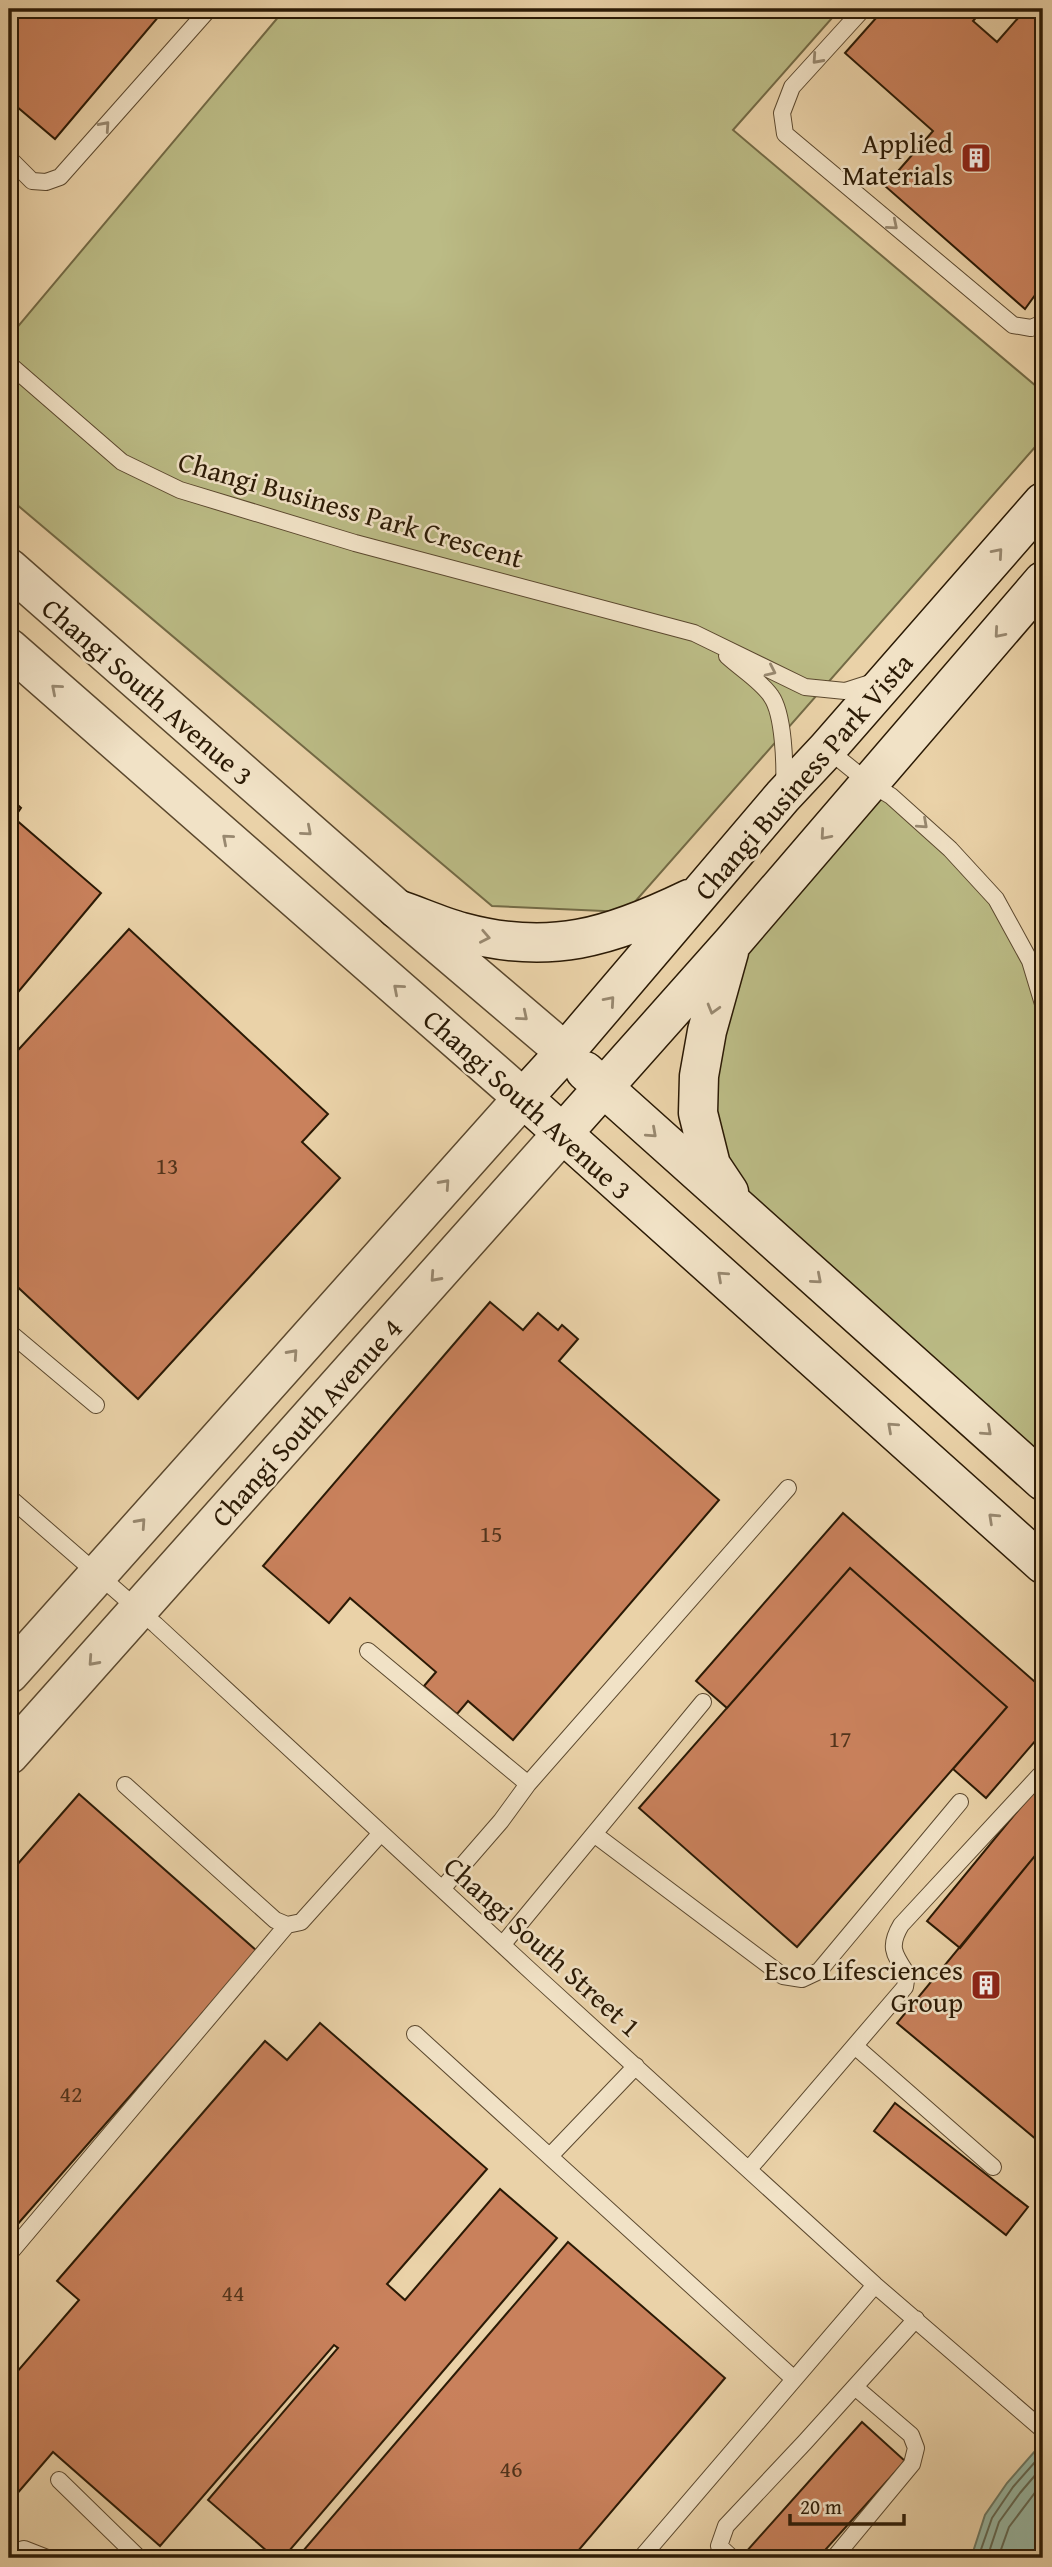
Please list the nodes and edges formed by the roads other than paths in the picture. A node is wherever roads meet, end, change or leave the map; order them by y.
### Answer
1 (209, 9) edge
2 (863, 9) edge
3 (9, 158) edge
4 (1043, 323) edge
5 (9, 365) edge
6 (1043, 502) edge
7 (9, 568) edge
8 (1043, 581) edge
9 (710, 641) junction
10 (9, 648) edge
11 (888, 677) junction
12 (827, 749) junction
13 (869, 783) junction
14 (783, 796) junction
15 (703, 892) junction
16 (397, 909) junction
17 (732, 943) junction
18 (1043, 1004) edge
19 (565, 1052) junction
20 (602, 1088) junction
21 (523, 1098) junction
22 (562, 1134) junction
23 (748, 1219) junction
24 (9, 1332) edge
25 (96, 1405) dead end
26 (1043, 1481) edge
27 (788, 1488) dead end
28 (9, 1497) edge
29 (1043, 1564) edge
30 (96, 1574) junction
31 (138, 1610) junction
32 (368, 1651) dead end
33 (9, 1674) edge
34 (703, 1702) dead end
35 (9, 1755) edge
36 (1040, 1775) dead end
37 (125, 1784) dead end
38 (528, 1784) junction
39 (960, 1802) dead end
40 (381, 1833) junction
41 (594, 1834) junction
42 (442, 1889) junction
43 (288, 1925) junction
44 (503, 1944) junction
45 (415, 2034) dead end
46 (856, 2047) junction
47 (636, 2066) junction
48 (550, 2156) junction
49 (993, 2168) dead end
50 (749, 2169) junction
51 (9, 2254) edge
52 (875, 2285) junction
53 (916, 2319) junction
54 (794, 2379) junction
55 (855, 2387) junction
56 (1043, 2429) edge
57 (59, 2480) dead end
58 (9, 2553) edge
59 (47, 2558) edge
60 (139, 2558) edge
61 (641, 2558) edge
62 (732, 2558) edge
63 (834, 2558) edge

3 -> 1 lane
2 -> 4 lane
5 - 9 lane, Changi Business Park Crescent
11 -> 6 main road, Changi Business Park Vista
7 -> 16 main road, Changi South Avenue 3
8 -> 13 main road, Changi Business Park Vista
9 -> 11 lane, Changi Business Park Crescent
9 - 14 lane, Changi Business Park Crescent
21 -> 10 main road, Changi South Avenue 3
11 - 12 main road, Changi Business Park Vista
12 - 13 lane
12 - 14 main road, Changi Business Park Vista
13 -> 17 main road, Changi Business Park Vista
13 -> 18 lane
14 - 15 main road, Changi Business Park Vista
16 -> 15 main road
19 -> 15 main road, Changi Business Park Vista
16 -> 19 main road, Changi South Avenue 3
17 - 20 main road, Changi Business Park Vista
17 -> 23 main road
19 - 20 main road, Changi South Avenue 3
19 - 21 main road, Changi South Avenue 4
20 - 22 main road, Changi South Avenue 4
20 -> 23 main road, Changi South Avenue 3
21 - 22 main road, Changi South Avenue 3
30 -> 21 main road, Changi South Avenue 4
29 -> 22 main road, Changi South Avenue 3
22 -> 31 main road, Changi South Avenue 4
23 -> 26 main road, Changi South Avenue 3
24 - 25 lane
27 - 38 lane
28 - 30 lane, Changi South Street 1
30 - 31 lane, Changi South Street 1
30 - 33 main road, Changi South Avenue 4
31 -> 35 main road, Changi South Avenue 4
31 - 40 lane, Changi South Street 1
32 - 38 lane
34 - 41 lane
36 - 46 lane
37 - 43 lane
38 - 42 lane
39 - 41 lane
40 - 42 lane, Changi South Street 1
40 - 43 lane
41 - 44 lane
42 - 44 lane, Changi South Street 1
43 - 51 lane
44 - 47 lane, Changi South Street 1
45 - 48 lane
46 - 49 lane
46 - 50 lane
47 - 48 lane
47 - 50 lane, Changi South Street 1
48 - 54 lane
50 - 52 lane, Changi South Street 1
52 - 53 lane, Changi South Street 1
52 - 54 lane
53 - 55 lane
53 - 56 lane, Changi South Street 1
54 - 61 lane
55 - 62 lane
55 - 63 lane
57 - 60 lane
58 - 59 lane

